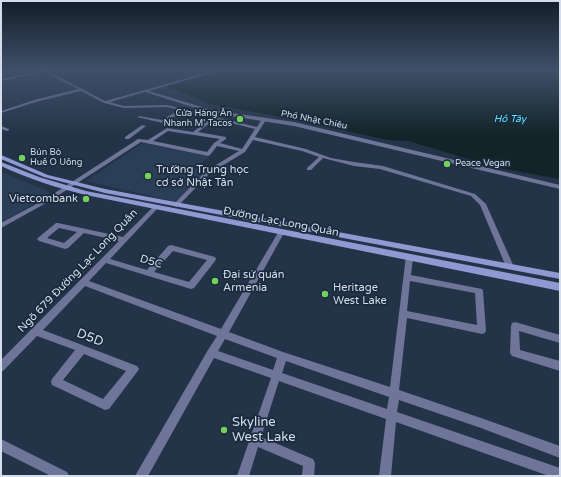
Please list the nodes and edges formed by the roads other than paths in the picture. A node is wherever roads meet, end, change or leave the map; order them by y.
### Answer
1 (75, 91) edge
2 (85, 91) edge
3 (144, 91) joint
4 (105, 102) junction
5 (183, 110) junction
6 (1, 112) edge
7 (139, 117) dead end
8 (214, 118) junction
9 (264, 120) junction
10 (144, 126) dead end
11 (1, 127) edge
12 (257, 128) junction
13 (7, 130) dead end
14 (194, 133) junction
15 (251, 138) junction
16 (140, 140) junction
17 (149, 142) junction
18 (216, 144) junction
19 (243, 151) junction
20 (1, 157) edge
21 (321, 158) junction
22 (1, 164) edge
23 (309, 169) dead end
24 (70, 186) junction
25 (560, 186) edge
26 (176, 205) junction
27 (154, 208) junction
28 (1, 226) edge
29 (82, 231) junction
30 (281, 233) junction
31 (124, 240) junction
32 (409, 258) junction
33 (105, 260) junction
34 (510, 267) junction
35 (148, 273) junction
36 (560, 276) edge
37 (407, 277) junction
38 (84, 282) junction
39 (560, 288) edge
40 (403, 314) junction
41 (36, 331) junction
42 (222, 334) junction
43 (560, 339) edge
44 (82, 349) junction
45 (211, 353) junction
46 (282, 356) junction
47 (3, 363) edge
48 (560, 366) edge
49 (276, 376) junction
50 (394, 394) junction
51 (392, 415) junction
52 (255, 440) junction
53 (1, 445) edge
54 (560, 452) edge
55 (560, 474) edge
56 (63, 476) edge
57 (141, 476) edge
58 (243, 476) edge
59 (308, 476) edge
60 (385, 476) edge

1 - 6 street
2 - 4 street
3 - 4 street
3 - 9 street, Phố Nhật Chiêu
4 - 5 street
5 - 7 street
5 - 8 street
8 - 12 street
8 - 14 street
9 - 12 street
9 - 25 street, Phố Nhật Chiêu
10 - 16 street
11 - 13 street
12 - 15 street
14 - 17 street
14 - 18 street
15 - 19 street
15 - 21 street
16 - 17 street
16 - 24 street
17 - 18 street
18 - 19 street
19 - 26 street
20 - 24 main road, Đường Lạc Long Quân
21 - 23 street
21 - 34 street
22 - 24 main road, Đường Lạc Long Quân
24 - 26 main road, Đường Lạc Long Quân
24 - 27 main road, Đường Lạc Long Quân
24 - 28 street
26 - 34 main road, Đường Lạc Long Quân
27 - 30 main road, Đường Lạc Long Quân
27 - 31 street, Ngõ 679 Đường Lạc Long Quân
29 - 29 street
29 - 31 street
30 - 32 main road, Đường Lạc Long Quân
30 - 42 street
31 - 33 street, Ngõ 679 Đường Lạc Long Quân
32 - 37 street
32 - 39 main road, Đường Lạc Long Quân
33 - 35 street, D5C
33 - 38 street, Ngõ 679 Đường Lạc Long Quân
34 - 36 main road, Đường Lạc Long Quân
35 - 35 street, D5C
37 - 40 street
37 - 40 street
38 - 41 street, Ngõ 679 Đường Lạc Long Quân
38 - 42 street
40 - 50 street
41 - 44 street, D5D
41 - 47 street, Ngõ 679 Đường Lạc Long Quân
42 - 45 street
42 - 46 street
43 - 48 street
44 - 44 street, D5D
45 - 49 street
45 - 57 street
46 - 49 street
46 - 50 street
49 - 51 street
49 - 52 street
50 - 51 street
50 - 54 street
51 - 55 street
51 - 60 street
52 - 58 street
52 - 59 street
53 - 56 street

